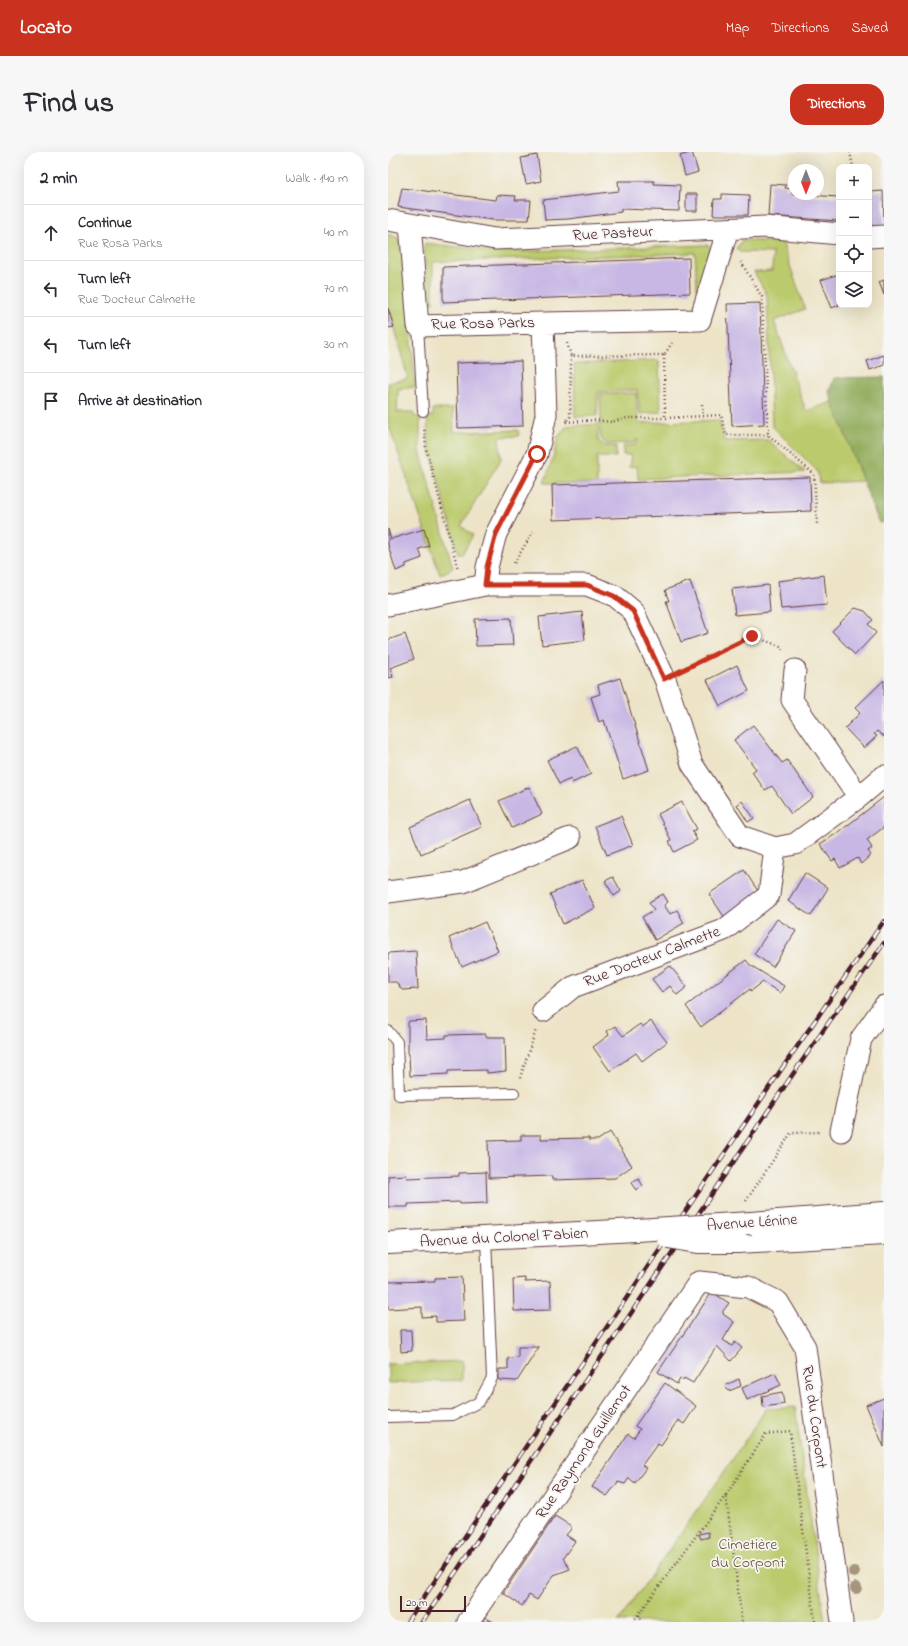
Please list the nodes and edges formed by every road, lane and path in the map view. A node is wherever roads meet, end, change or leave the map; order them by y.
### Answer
1 (850, 152) edge
2 (852, 164) edge
3 (388, 220) edge
4 (410, 224) junction
5 (728, 229) junction
6 (836, 234) edge
7 (884, 236) edge
8 (872, 237) edge
9 (720, 254) junction
10 (693, 320) junction
11 (542, 322) junction
12 (418, 326) junction
13 (664, 355) junction
14 (702, 404) dead end
15 (423, 411) joint
16 (703, 416) junction
17 (665, 418) junction
18 (566, 422) junction
19 (543, 429) junction
20 (768, 435) junction
21 (817, 524) dead end
22 (533, 532) dead end
23 (486, 576) junction
24 (510, 585) junction
25 (388, 605) edge
26 (795, 670) joint
27 (664, 679) junction
28 (884, 776) edge
29 (859, 797) junction
30 (570, 838) dead end
31 (775, 848) junction
32 (388, 892) edge
33 (884, 1006) edge
34 (543, 1011) joint
35 (388, 1031) edge
36 (514, 1094) joint
37 (841, 1131) joint
38 (746, 1201) dead end
39 (884, 1213) edge
40 (627, 1231) junction
41 (884, 1234) edge
42 (486, 1239) junction
43 (388, 1243) edge
44 (699, 1282) joint
45 (388, 1417) edge
46 (726, 1495) junction
47 (638, 1615) junction
48 (468, 1622) edge
49 (633, 1622) edge
50 (642, 1622) edge
51 (742, 1622) edge
52 (816, 1622) edge
53 (842, 1622) edge

1 - 2 path
3 - 4 street, Rue Pasteur
4 - 5 street, Rue Pasteur
4 - 12 street, Rue Rosa Parks
5 - 6 street, Rue Pasteur
5 - 9 street
7 - 8 street
9 - 10 street
9 - 20 path
10 - 11 street
10 - 13 path
11 - 12 street, Rue Rosa Parks
11 - 19 street, Rue Rosa Parks
12 - 15 lane
13 - 17 path
13 - 18 path
14 - 16 path
15 - 23 path
16 - 17 path
16 - 20 path
17 - 18 path
18 - 19 path
19 - 23 street, Rue Rosa Parks
20 - 21 path
22 - 24 path
23 - 24 street
23 - 25 street
24 - 27 street
26 - 27 path
26 - 29 street
27 - 31 street
28 - 29 street
29 - 31 street
30 - 32 street
31 - 34 street, Rue Docteur Calmette
33 - 37 street
34 - 36 path
35 - 36 lane
37 - 38 path
39 - 40 main road, Avenue Lénine, bridge
40 - 41 main road, bridge
40 - 42 main road, Avenue du Colonel Fabien
42 - 43 main road, Avenue du Colonel Fabien
42 - 45 lane
44 - 48 street, Rue Raymond Guillemot
44 - 53 street, Rue du Corpont
46 - 47 path
46 - 51 path
46 - 52 path
47 - 49 path
47 - 50 path

